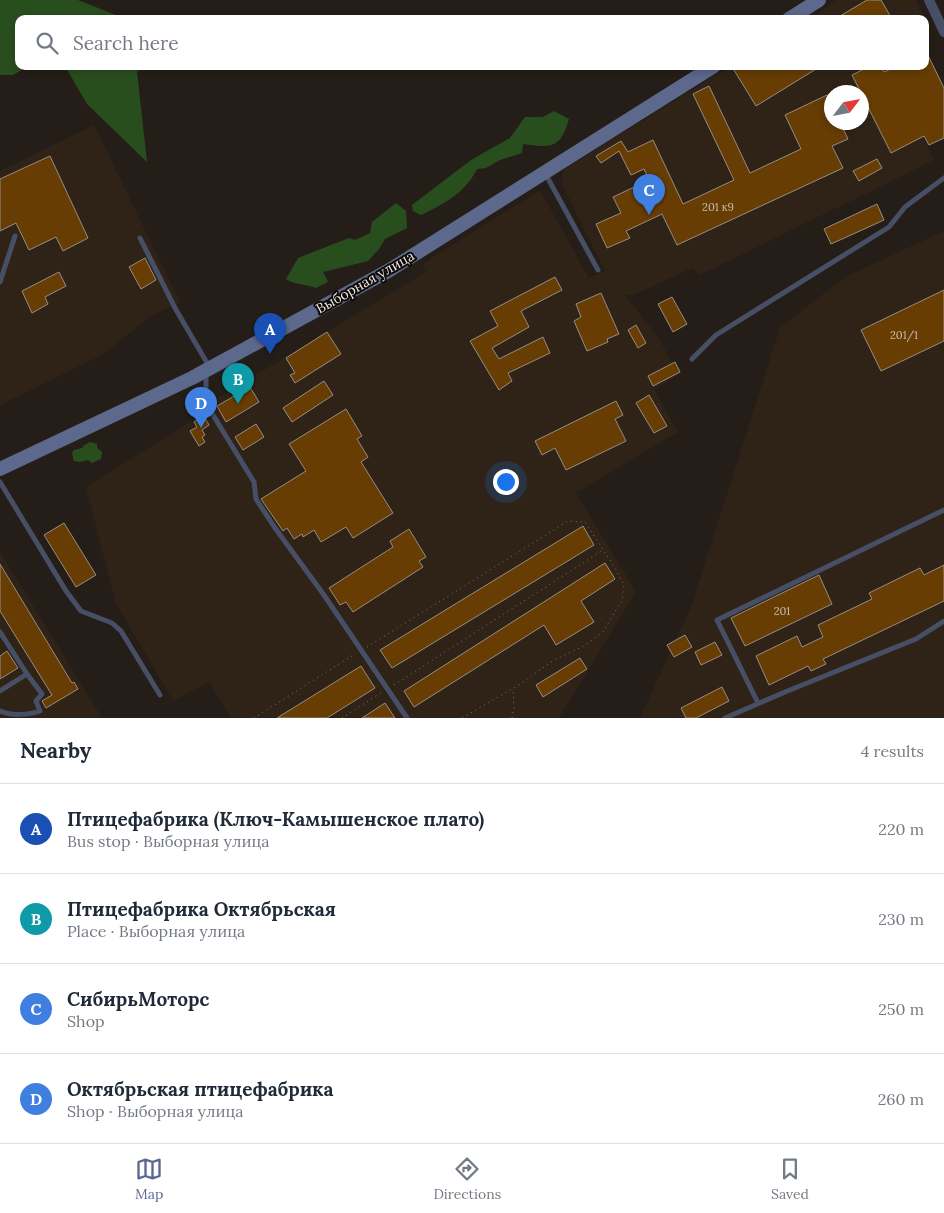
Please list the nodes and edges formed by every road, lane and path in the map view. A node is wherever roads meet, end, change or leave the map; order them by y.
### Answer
1 (819, 0) edge
2 (929, 0) edge
3 (795, 15) edge
4 (944, 32) edge
5 (708, 70) edge
6 (545, 172) junction
7 (944, 178) edge
8 (15, 236) dead end
9 (140, 238) dead end
10 (598, 270) dead end
11 (0, 282) edge
12 (692, 360) dead end
13 (208, 370) junction
14 (0, 469) edge
15 (0, 482) edge
16 (944, 510) edge
17 (604, 550) junction
18 (944, 621) edge
19 (0, 632) edge
20 (361, 651) junction
21 (27, 674) junction
22 (386, 689) junction
23 (513, 689) junction
24 (0, 691) edge
25 (160, 695) dead end
26 (758, 703) junction
27 (0, 711) edge
28 (254, 718) edge
29 (342, 718) edge
30 (407, 718) edge
31 (462, 718) edge
32 (512, 718) edge
33 (725, 718) edge

1 - 3 main road
2 - 4 street
5 - 6 main road, Выборная улица
6 - 10 lane
6 - 13 main road, Выборная улица
7 - 12 lane
8 - 11 lane
9 - 13 lane
13 - 14 main road, Выборная улица
13 - 20 lane
15 - 25 lane
16 - 26 lane
17 - 20 path
17 - 22 path
17 - 23 path
18 - 26 lane
19 - 21 lane
20 - 22 lane
20 - 28 path
21 - 24 lane
21 - 27 lane
22 - 29 path
22 - 30 lane
23 - 31 path
23 - 32 path
26 - 33 lane

